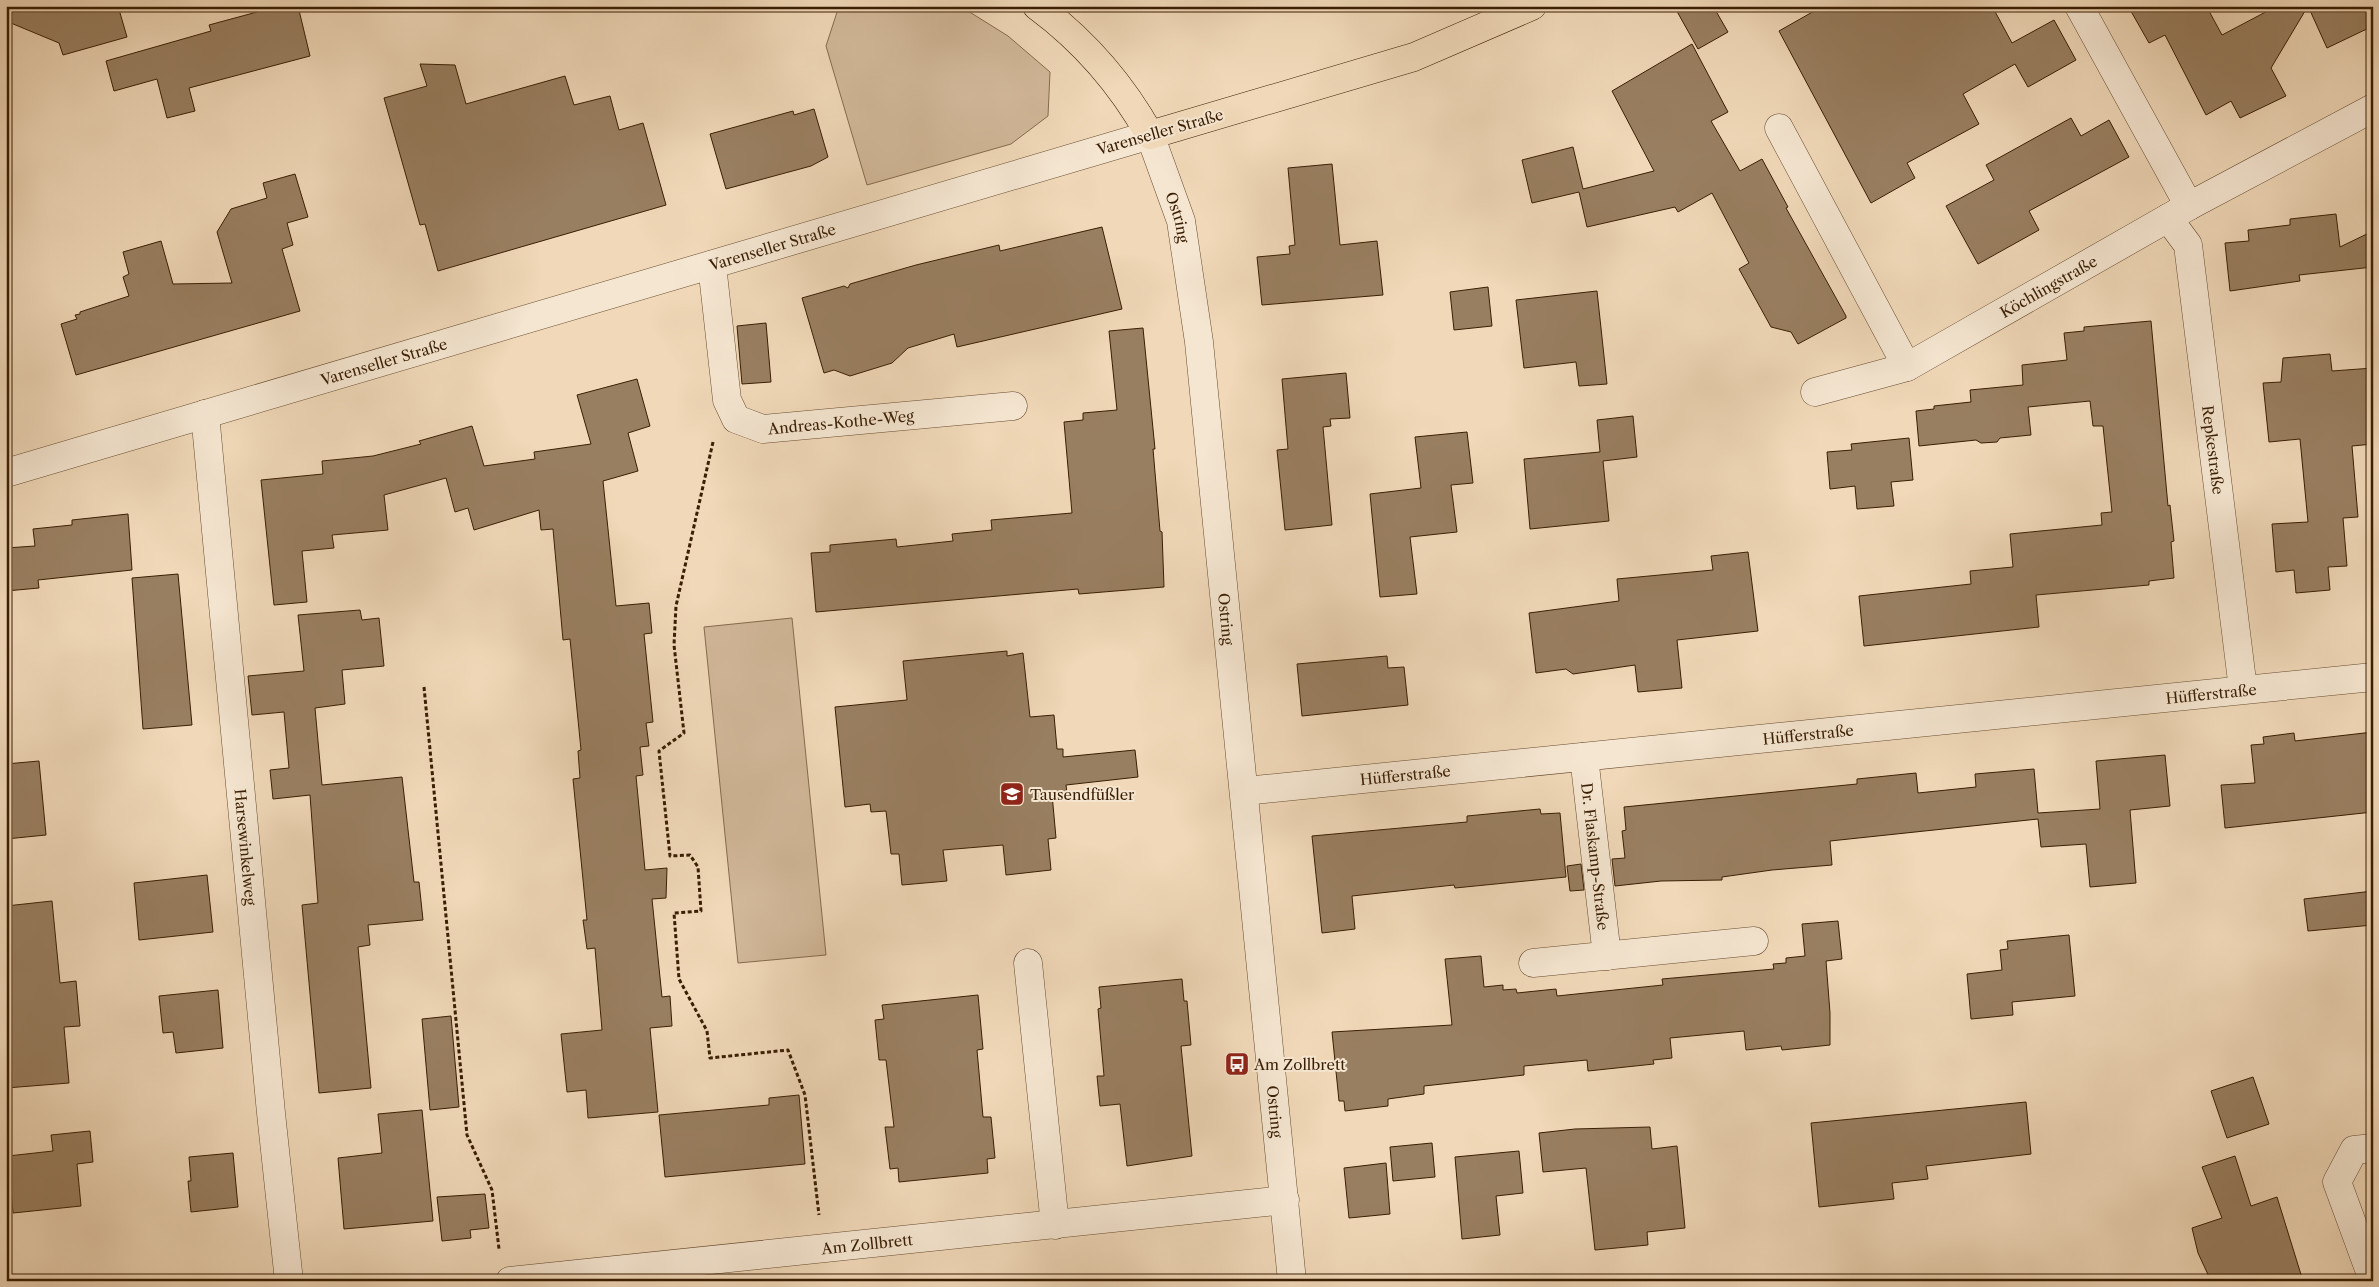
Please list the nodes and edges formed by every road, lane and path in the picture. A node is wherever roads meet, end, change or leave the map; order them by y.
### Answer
1 (1036, 6) edge
2 (1532, 6) edge
3 (2079, 6) edge
4 (2373, 108) edge
5 (1779, 128) dead end
6 (1150, 135) junction
7 (2179, 212) junction
8 (712, 265) junction
9 (1907, 367) junction
10 (1815, 392) dead end
11 (1013, 406) dead end
12 (205, 414) junction
13 (736, 419) junction
14 (6, 473) edge
15 (2373, 676) edge
16 (424, 687) dead end
17 (2243, 689) junction
18 (1584, 757) junction
19 (1245, 790) junction
20 (1754, 940) dead end
21 (1606, 956) junction
22 (1028, 963) dead end
23 (1533, 963) dead end
24 (2373, 1148) edge
25 (1285, 1200) junction
26 (1055, 1225) junction
27 (823, 1248) junction
28 (499, 1253) dead end
29 (2373, 1280) edge
30 (289, 1281) edge
31 (510, 1281) edge
32 (1292, 1281) edge

1 - 6 main road, Ostring
2 - 6 main road, Varenseller Straße
3 - 7 street
4 - 7 street, Köchlingstraße
5 - 9 street
6 - 8 street, Varenseller Straße
6 - 19 street, Ostring
7 - 9 street, Köchlingstraße
7 - 17 street, Repkestraße
8 - 12 street, Varenseller Straße
8 - 13 street
9 - 10 street, Köchlingstraße
11 - 13 street, Andreas-Kothe-Weg
12 - 14 street, Varenseller Straße
12 - 30 street, Harsewinkelweg
13 - 27 path
15 - 17 street, Hüfferstraße
16 - 28 path
17 - 18 street, Hüfferstraße
18 - 19 street, Hüfferstraße
18 - 21 street, Dr. Flaskamp-Straße
19 - 25 street, Ostring
20 - 21 street
21 - 23 street
22 - 26 street
24 - 29 street
25 - 26 street, Am Zollbrett
25 - 32 street, Ostring
26 - 27 street, Am Zollbrett
27 - 31 street, Am Zollbrett

